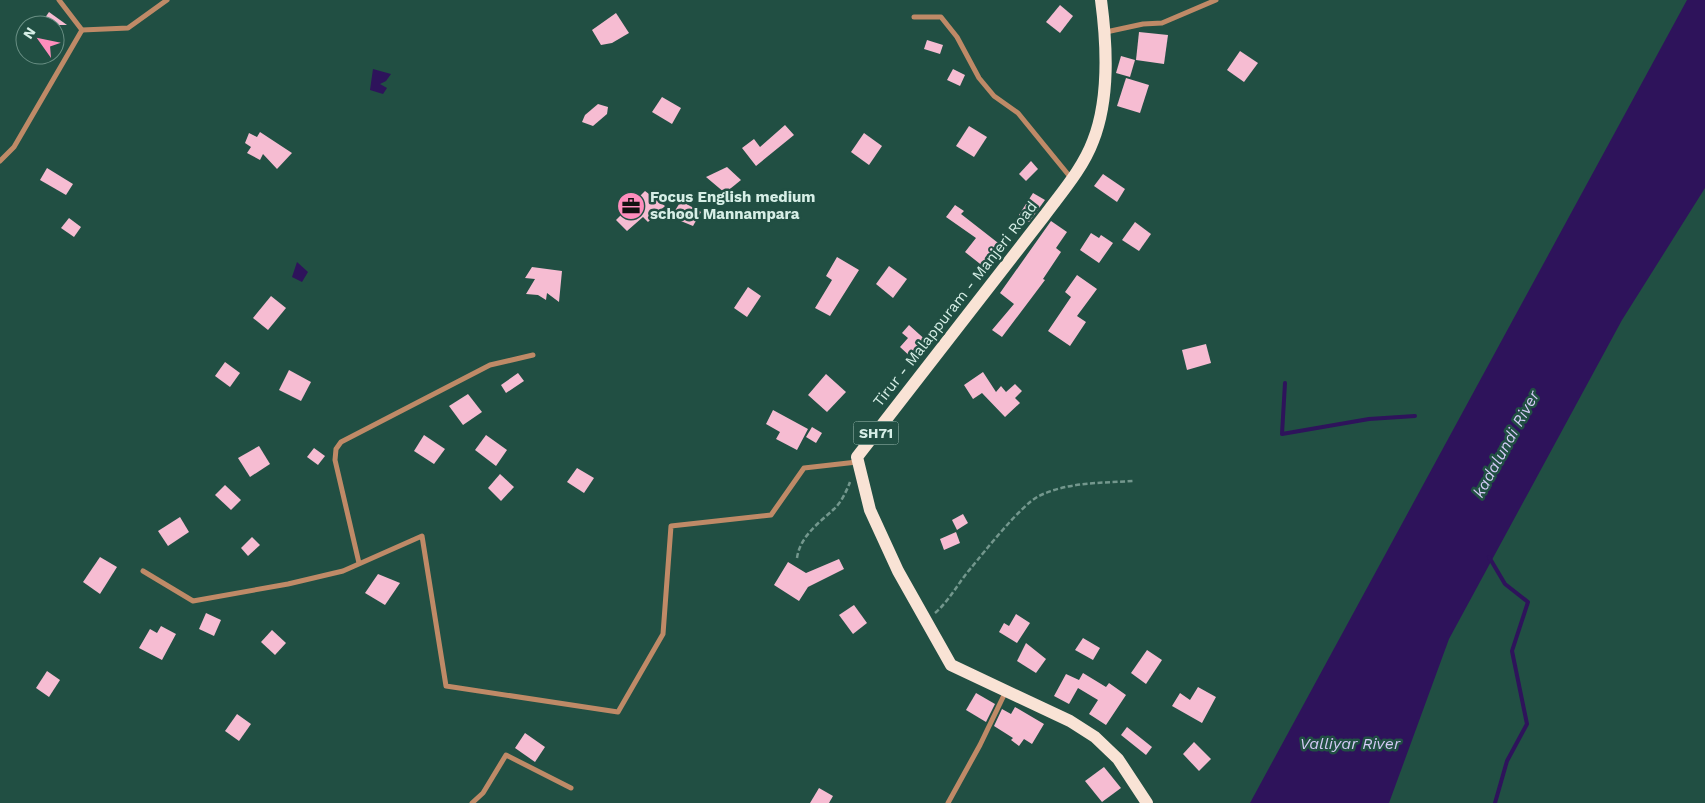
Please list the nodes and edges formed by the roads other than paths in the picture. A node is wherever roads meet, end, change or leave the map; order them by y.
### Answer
1 (59, 0) edge
2 (167, 0) edge
3 (1101, 0) edge
4 (1216, 0) edge
5 (914, 17) dead end
6 (82, 30) junction
7 (1106, 32) junction
8 (0, 161) edge
9 (1072, 178) junction
10 (533, 355) dead end
11 (858, 462) junction
12 (359, 564) junction
13 (143, 571) dead end
14 (1006, 691) junction
15 (571, 788) dead end
16 (472, 803) edge
17 (948, 803) edge
18 (1146, 803) edge

1 - 6 street
2 - 6 street
3 - 7 main road, Tirur - Malappuram - Manjeri Road / SH71
4 - 7 street
5 - 9 street
6 - 8 street
7 - 9 main road, Tirur - Malappuram - Manjeri Road / SH71
9 - 11 main road, Tirur - Malappuram - Manjeri Road / SH71
10 - 12 street
11 - 12 street
11 - 14 main road, SH71
12 - 13 street
14 - 17 street
14 - 18 main road, SH71
15 - 16 street

